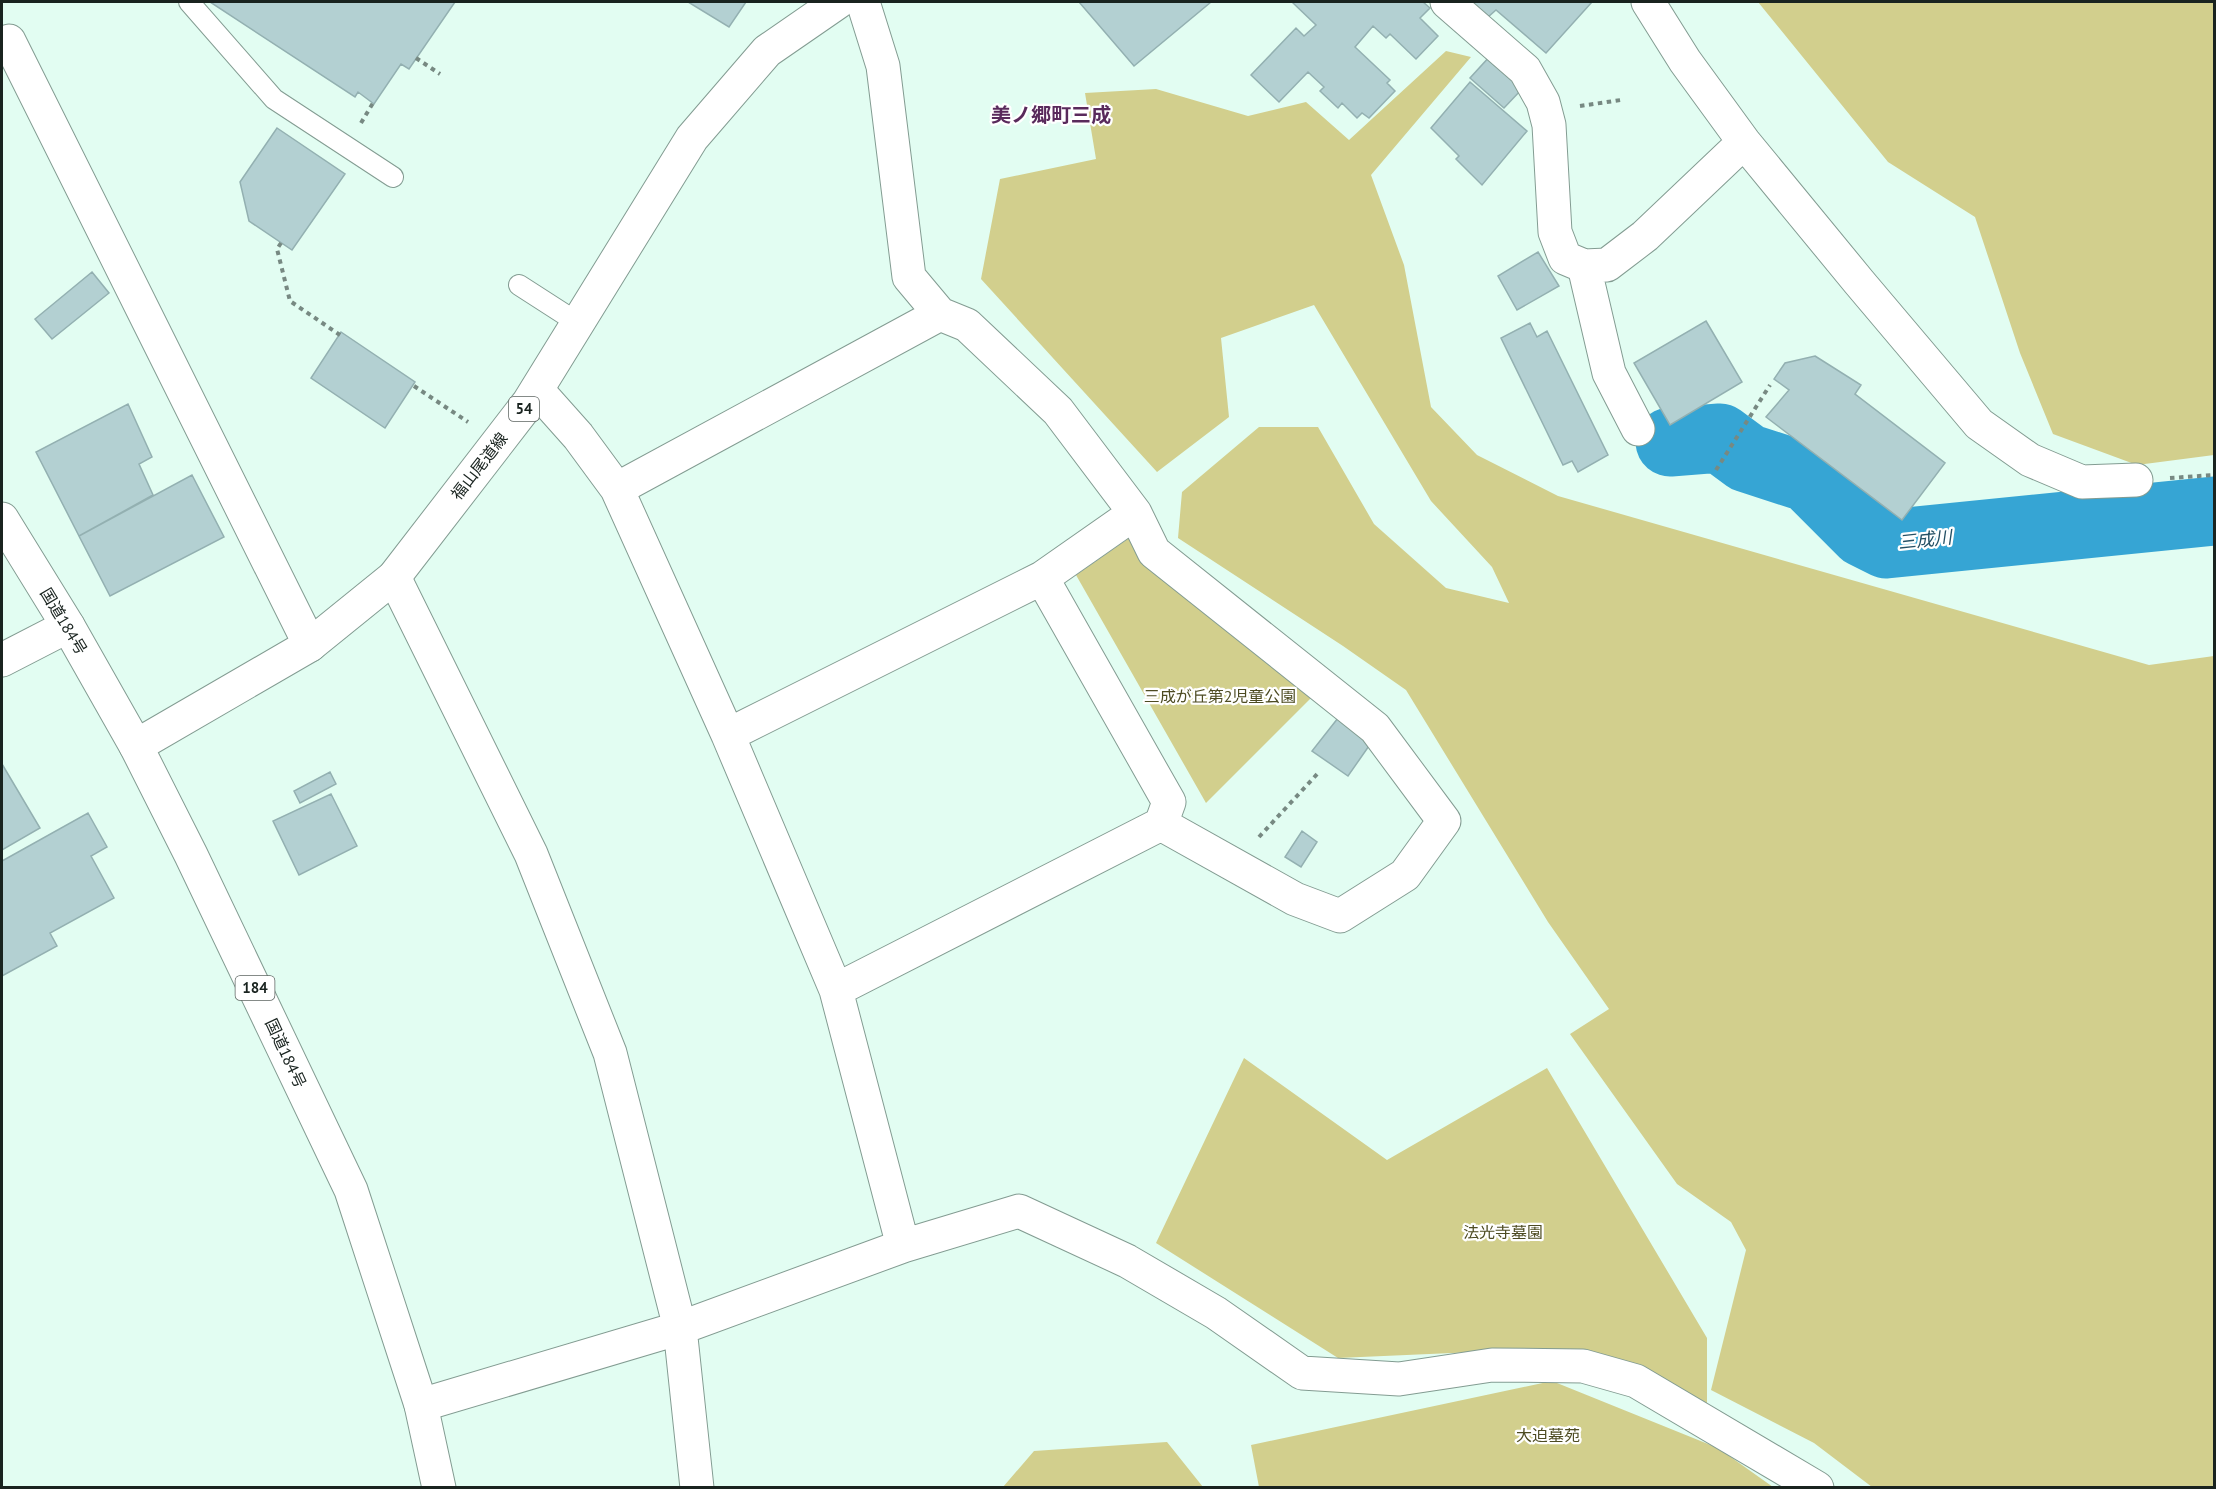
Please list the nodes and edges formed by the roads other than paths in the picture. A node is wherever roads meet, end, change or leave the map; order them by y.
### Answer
1 (189, 2) edge
2 (838, 2) edge
3 (863, 2) edge
4 (1447, 2) edge
5 (1648, 2) edge
6 (2, 45) edge
7 (1744, 142) junction
8 (393, 177) dead end
9 (1584, 266) junction
10 (519, 285) dead end
11 (940, 314) junction
12 (578, 323) junction
13 (537, 390) junction
14 (1638, 429) dead end
15 (2136, 480) road end
16 (617, 489) junction
17 (1135, 513) junction
18 (2, 519) edge
19 (394, 577) junction
20 (1042, 578) junction
21 (68, 626) junction
22 (310, 645) junction
23 (2, 660) edge
24 (728, 735) junction
25 (136, 746) junction
26 (1161, 824) junction
27 (837, 990) junction
28 (903, 1246) junction
29 (680, 1328) junction
30 (421, 1405) junction
31 (439, 1488) edge
32 (697, 1488) edge
33 (1817, 1488) edge

1 - 8 lane
2 - 12 main road, 福山尾道線 / 54
3 - 11 main road
4 - 9 main road
5 - 7 main road
6 - 22 main road
7 - 9 main road
7 - 15 main road
9 - 14 main road
10 - 12 lane
11 - 16 main road
11 - 17 main road
12 - 13 main road, 福山尾道線 / 54
13 - 16 main road
13 - 19 main road, 福山尾道線 / 54
16 - 24 main road
17 - 20 main road
17 - 26 main road
18 - 21 main road, 国道184号 / 184
19 - 22 main road, 福山尾道線 / 54
19 - 29 main road
20 - 24 main road
20 - 26 main road
21 - 23 main road
21 - 25 main road, 国道184号 / 184
22 - 25 main road, 福山尾道線 / 54
24 - 27 main road
25 - 30 main road, 国道184号 / 184
26 - 27 main road
27 - 28 main road
28 - 29 main road
28 - 33 main road
29 - 30 main road
29 - 32 main road
30 - 31 main road, 国道184号 / 184

